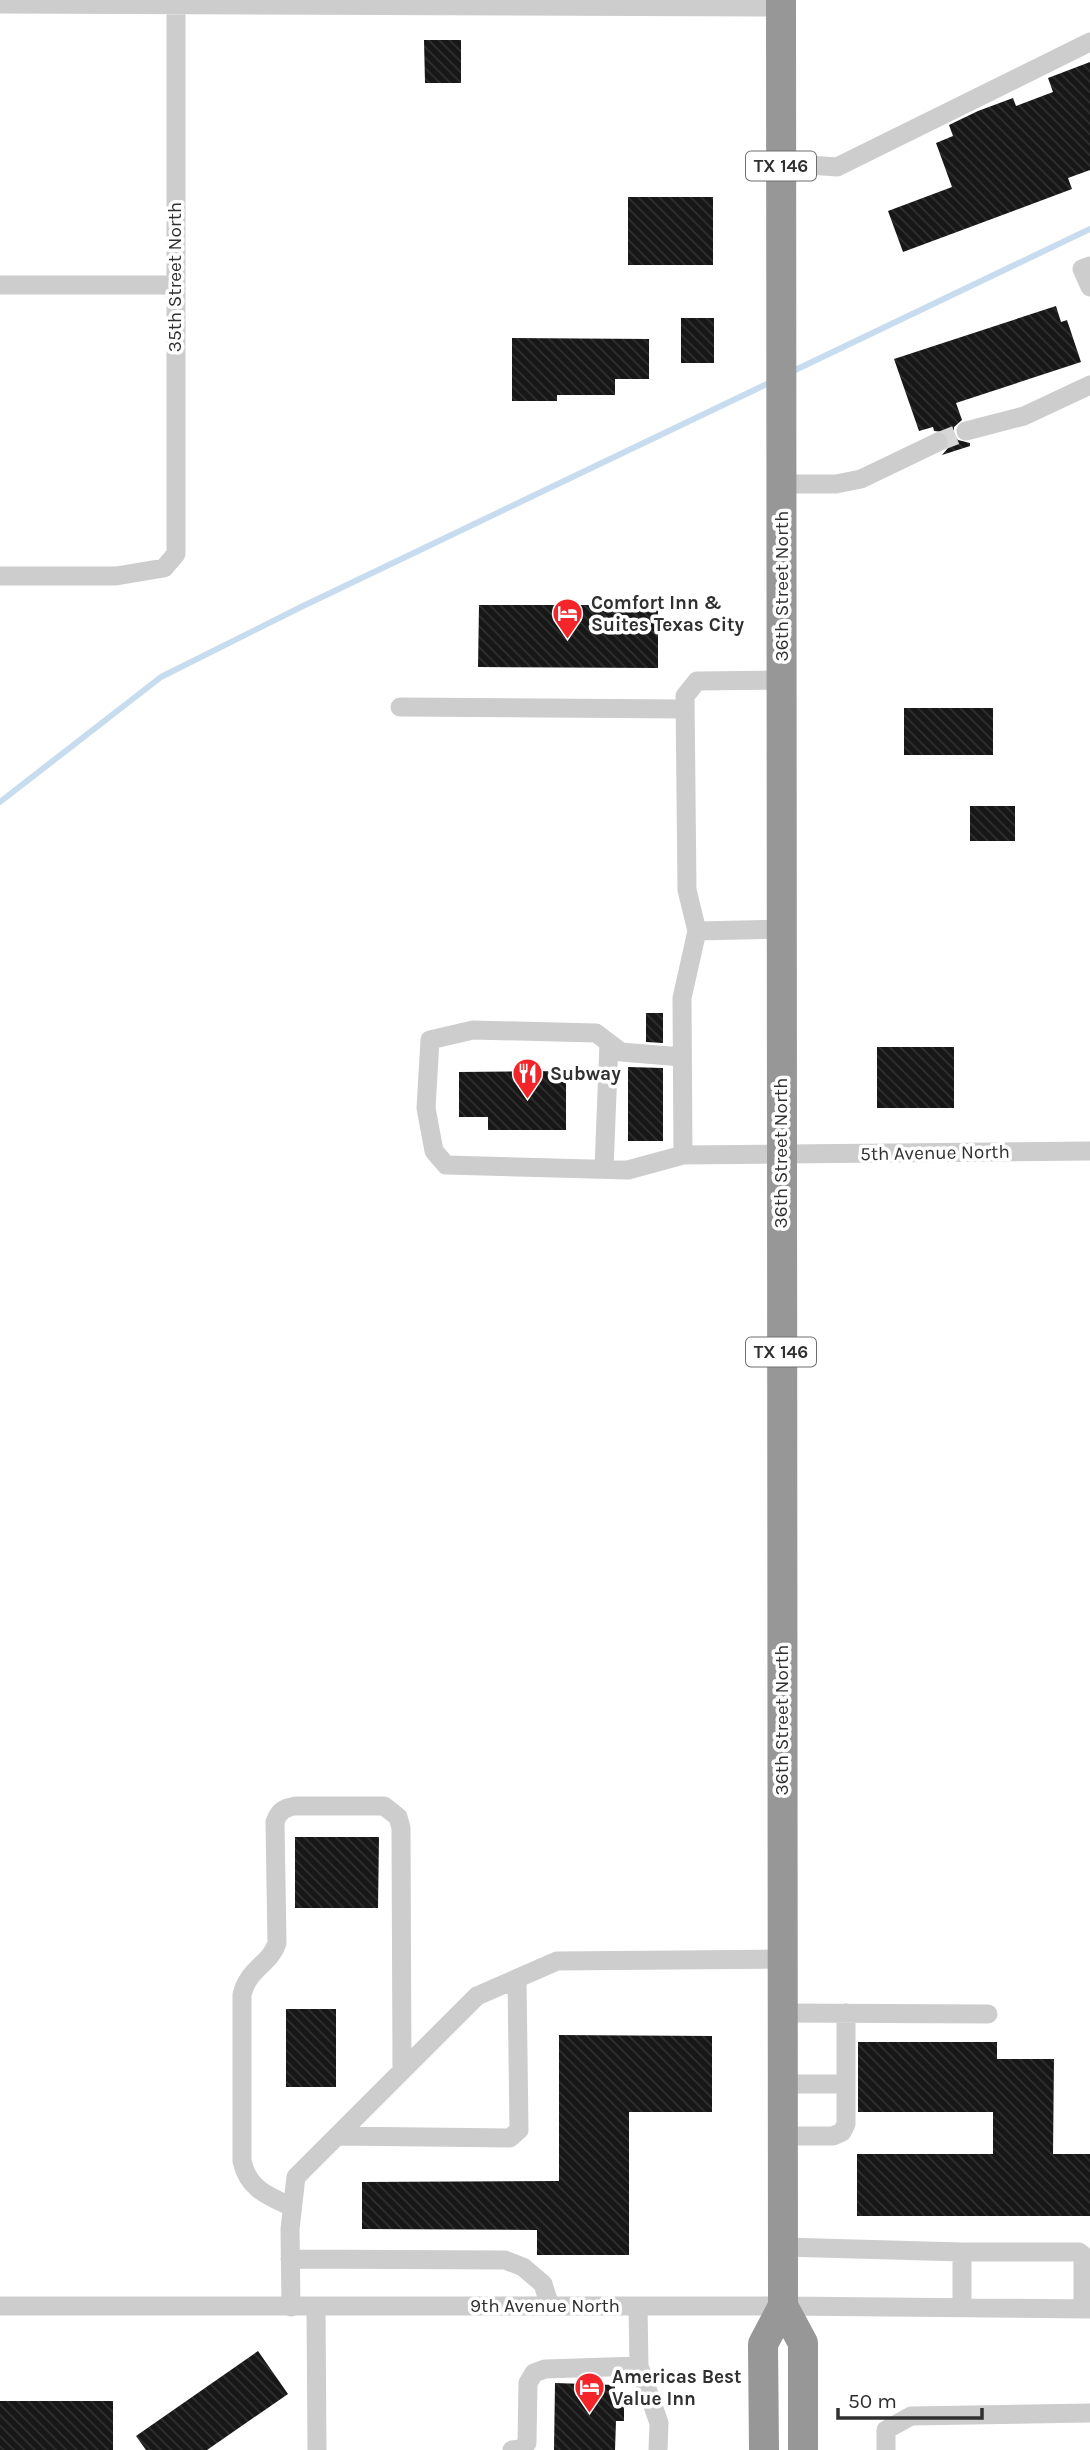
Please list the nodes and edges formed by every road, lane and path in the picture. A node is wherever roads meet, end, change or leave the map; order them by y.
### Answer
1 (176, 2) edge
2 (781, 3) edge
3 (0, 4) edge
4 (1090, 42) edge
5 (781, 163) junction
6 (1090, 265) edge
7 (0, 285) edge
8 (175, 285) junction
9 (1090, 287) edge
10 (1090, 385) edge
11 (966, 431) tunnel mouth
12 (938, 442) tunnel mouth
13 (781, 484) junction
14 (0, 576) edge
15 (782, 680) junction
16 (400, 708) dead end
17 (685, 709) junction
18 (781, 929) junction
19 (697, 930) junction
20 (609, 1043) junction
21 (682, 1057) junction
22 (1090, 1151) edge
23 (683, 1155) junction
24 (781, 1155) junction
25 (604, 1169) junction
26 (782, 1959) junction
27 (517, 1979) junction
28 (782, 2013) junction
29 (846, 2013) junction
30 (988, 2014) dead end
31 (402, 2071) junction
32 (783, 2084) junction
33 (846, 2084) junction
34 (338, 2136) junction
35 (783, 2136) junction
36 (292, 2207) junction
37 (783, 2247) junction
38 (962, 2252) junction
39 (290, 2259) junction
40 (0, 2306) edge
41 (550, 2306) junction
42 (638, 2306) junction
43 (783, 2306) junction
44 (291, 2307) junction
45 (316, 2307) junction
46 (962, 2307) junction
47 (1086, 2309) edge
48 (639, 2366) junction
49 (1090, 2413) edge
50 (317, 2450) edge
51 (512, 2450) edge
52 (658, 2450) edge
53 (764, 2450) edge
54 (803, 2450) edge
55 (886, 2450) edge

1 - 2 street
1 - 3 street
1 - 8 street, 35th Street North
2 - 5 highway, 36th Street North / TX 146
4 - 5 street
5 - 13 highway, 36th Street North / TX 146
6 - 9 street
7 - 8 street
8 - 14 street, 35th Street North
10 - 11 street
12 - 13 street
13 - 15 highway, 36th Street North / TX 146
15 - 17 street
15 - 18 highway, 36th Street North / TX 146
16 - 17 street
17 - 19 street
18 - 19 street
18 - 24 highway, 36th Street North / TX 146
19 - 21 street
20 - 21 street
20 - 25 street
20 - 25 street, 5th Avenue North
21 - 23 street
22 - 24 street, 5th Avenue North
23 - 24 street, 5th Avenue North
23 - 25 street, 5th Avenue North
24 - 26 highway, 36th Street North / TX 146
26 - 27 street
26 - 28 highway, 36th Street North / TX 146
27 - 31 street
27 - 34 street
28 - 29 street
28 - 32 highway, 36th Street North / TX 146
29 - 30 street
29 - 33 street
31 - 34 street
31 - 36 street
32 - 33 street
32 - 35 highway, 36th Street North / TX 146
33 - 35 street
34 - 36 street
35 - 37 highway, 36th Street North / TX 146
36 - 39 street
37 - 38 street
37 - 43 highway, 36th Street North / TX 146
38 - 46 street
38 - 47 street
39 - 41 street
39 - 44 street
40 - 44 street, 9th Avenue North
41 - 42 street, 9th Avenue North
41 - 45 street, 9th Avenue North
42 - 43 street, 9th Avenue North
42 - 48 street
43 - 46 street, 9th Avenue North
43 - 53 highway, TX 146
43 - 54 highway, TX 146
44 - 45 street, 9th Avenue North
45 - 50 street
46 - 47 street, 9th Avenue North
48 - 51 street
48 - 52 street
49 - 55 street

